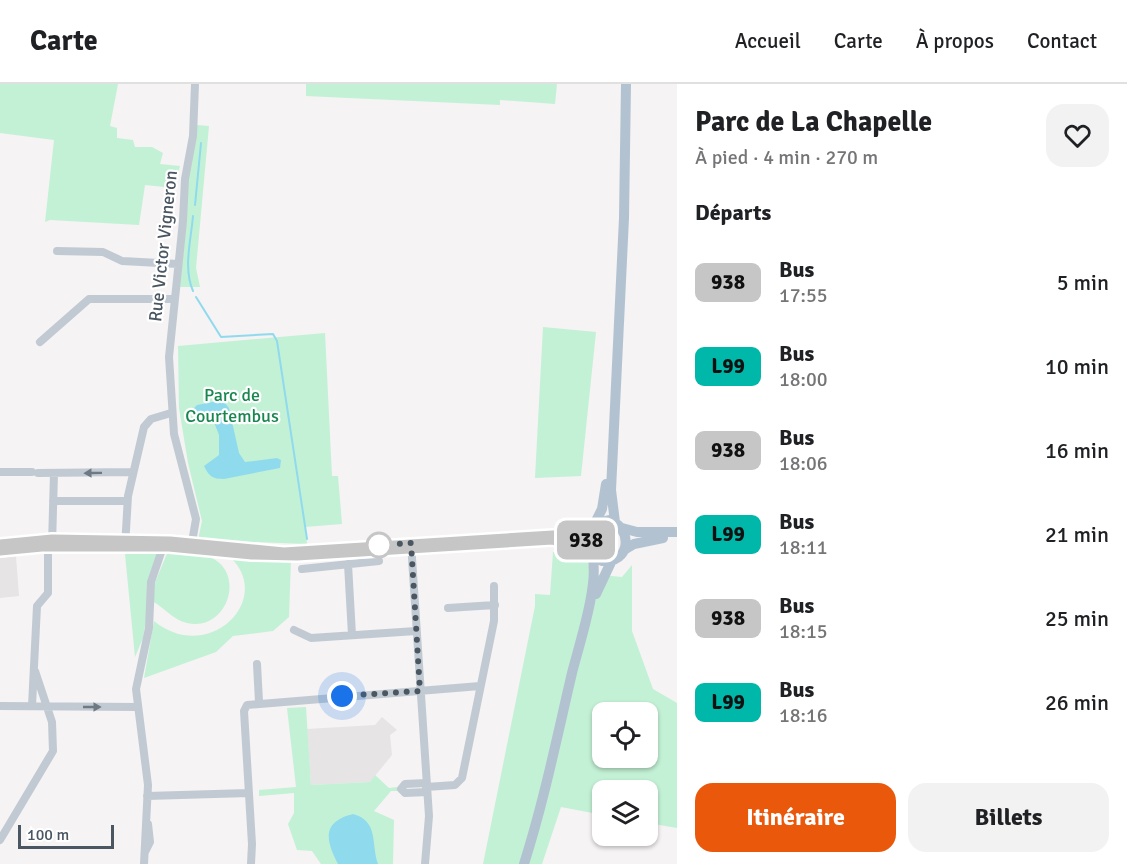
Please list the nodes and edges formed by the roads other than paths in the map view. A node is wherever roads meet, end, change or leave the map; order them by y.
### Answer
1 (195, 84) edge
2 (626, 84) edge
3 (57, 251) dead end
4 (178, 264) junction
5 (174, 299) junction
6 (40, 342) dead end
7 (616, 367) junction
8 (171, 413) junction
9 (0, 472) edge
10 (133, 472) junction
11 (54, 473) junction
12 (53, 501) junction
13 (127, 501) junction
14 (593, 525) junction
15 (619, 525) junction
16 (677, 534) edge
17 (52, 543) junction
18 (125, 543) junction
19 (0, 544) edge
20 (165, 544) junction
21 (191, 545) junction
22 (411, 546) junction
23 (0, 550) edge
24 (624, 550) junction
25 (591, 554) junction
26 (612, 560) junction
27 (380, 561) dead end
28 (348, 564) junction
29 (302, 569) dead end
30 (494, 586) dead end
31 (495, 605) junction
32 (448, 608) dead end
33 (294, 630) dead end
34 (416, 631) junction
35 (352, 635) junction
36 (256, 664) dead end
37 (35, 671) junction
38 (480, 686) junction
39 (420, 691) junction
40 (259, 702) junction
41 (0, 705) edge
42 (32, 706) junction
43 (48, 707) junction
44 (137, 707) junction
45 (562, 718) junction
46 (426, 787) junction
47 (249, 793) junction
48 (147, 796) junction
49 (5, 825) edge
50 (0, 840) edge
51 (144, 861) edge
52 (251, 864) edge
53 (425, 864) edge
54 (524, 864) edge

1 - 4 street, Rue Victor Vigneron
2 - 7 main road
3 - 4 street
4 - 5 street, Rue Victor Vigneron
5 - 6 street
5 - 8 street, Rue Victor Vigneron
7 - 14 main road
7 - 15 main road
8 - 10 street
8 - 21 street, Rue Victor Vigneron
9 - 11 street
10 -> 11 street
10 - 13 street
11 - 12 street
12 - 13 street
12 - 17 street
13 - 18 street
14 - 15 main road
14 - 22 main road
14 - 25 main road
15 - 16 main road
15 - 24 main road
16 - 24 main road
17 - 18 main road
17 - 19 main road
17 - 23 main road
17 - 37 street
18 - 20 main road
20 - 21 main road
20 - 44 street
21 - 22 main road
22 - 25 main road
22 - 34 street
24 - 26 main road
25 - 26 main road
25 - 45 main road
26 - 45 main road
27 - 28 street
28 - 29 street
28 - 35 street
30 - 31 street
31 - 32 street
31 - 38 street
33 - 35 street
34 - 35 street
34 - 39 street
36 - 40 street
37 - 42 street
37 - 43 street
38 - 39 street
38 - 46 street
39 - 40 street
39 - 46 street
40 - 47 street
41 - 42 street
42 - 43 street
43 -> 44 street
43 - 49 street
44 - 48 street
45 - 54 main road
46 - 53 street
47 - 48 street
47 - 52 street
48 - 51 street
49 - 50 street

